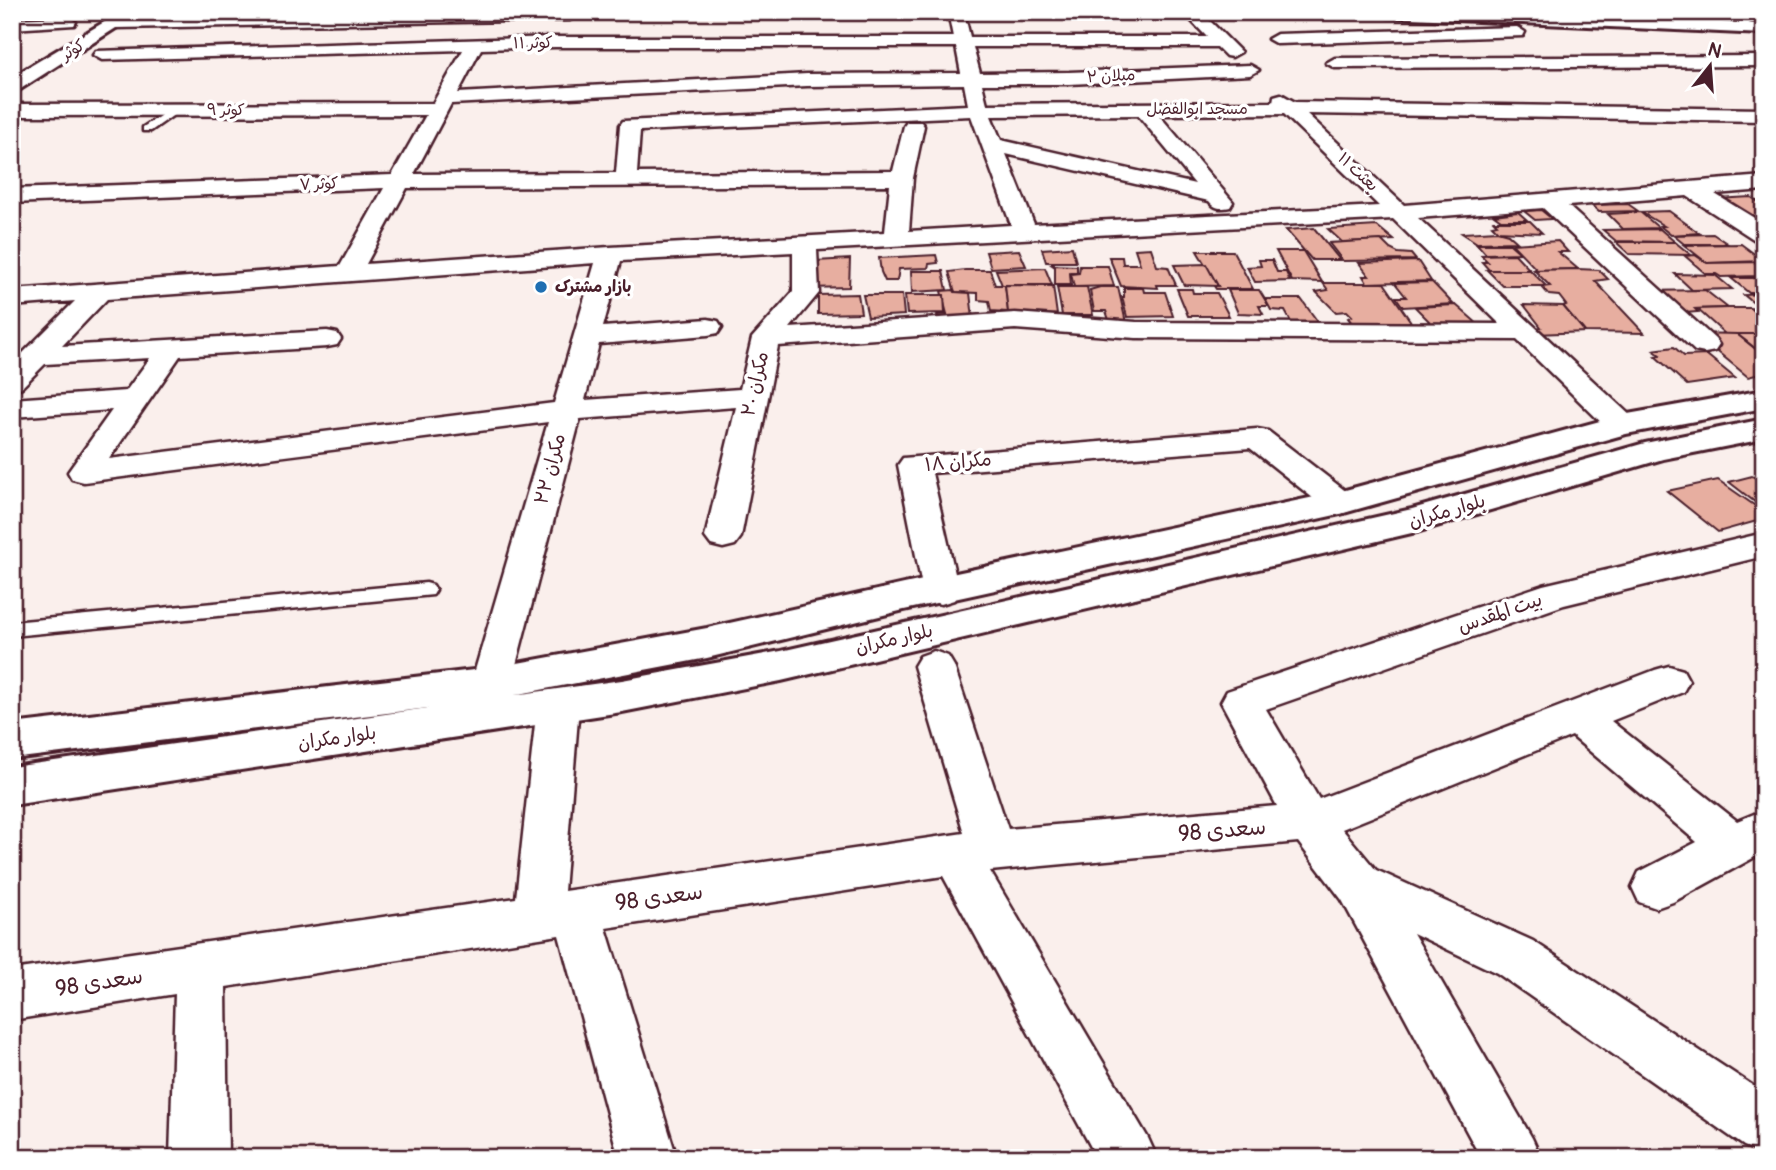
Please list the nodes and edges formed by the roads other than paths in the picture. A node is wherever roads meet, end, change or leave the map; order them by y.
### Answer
1 (133, 12) edge
2 (956, 12) edge
3 (1191, 12) edge
4 (1388, 12) edge
5 (1549, 12) edge
6 (571, 14) edge
7 (377, 15) edge
8 (1663, 15) edge
9 (1495, 17) junction
10 (1738, 17) edge
11 (114, 18) edge
12 (68, 22) dead end
13 (741, 22) dead end
14 (1764, 22) edge
15 (1713, 23) junction
16 (1764, 29) edge
17 (13, 32) edge
18 (1277, 39) dead end
19 (1527, 39) junction
20 (555, 42) junction
21 (742, 42) junction
22 (965, 42) junction
23 (1222, 42) junction
24 (475, 44) junction
25 (102, 55) dead end
26 (1557, 61) junction
27 (1335, 63) dead end
28 (1757, 68) edge
29 (1250, 70) junction
30 (12, 72) edge
31 (972, 77) junction
32 (12, 86) edge
33 (138, 93) dead end
34 (442, 104) junction
35 (1289, 108) junction
36 (1144, 109) junction
37 (12, 110) edge
38 (108, 110) junction
39 (174, 110) junction
40 (979, 110) junction
41 (1631, 113) junction
42 (1764, 116) edge
43 (756, 120) junction
44 (914, 126) dead end
45 (147, 129) dead end
46 (992, 144) junction
47 (902, 178) junction
48 (754, 179) junction
49 (626, 180) junction
50 (399, 181) junction
51 (1764, 183) edge
52 (1692, 189) junction
53 (12, 196) edge
54 (1217, 196) junction
55 (1548, 200) junction
56 (1399, 212) junction
57 (1237, 221) junction
58 (1025, 232) junction
59 (1764, 235) edge
60 (895, 239) junction
61 (805, 244) junction
62 (610, 254) junction
63 (349, 273) junction
64 (100, 291) junction
65 (12, 298) edge
66 (708, 327) dead end
67 (1525, 332) junction
68 (586, 337) junction
69 (766, 338) junction
70 (327, 339) dead end
71 (1705, 345) dead end
72 (171, 348) junction
73 (37, 356) junction
74 (12, 381) edge
75 (752, 397) junction
76 (135, 399) junction
77 (1764, 400) edge
78 (12, 408) edge
79 (565, 411) junction
80 (1622, 425) junction
81 (1764, 429) edge
82 (1340, 503) junction
83 (723, 537) dead end
84 (1764, 544) edge
85 (426, 590) dead end
86 (941, 591) junction
87 (12, 629) edge
88 (934, 666) dead end
89 (1669, 681) dead end
90 (491, 684) junction
91 (558, 705) junction
92 (1577, 717) junction
93 (12, 742) edge
94 (12, 786) edge
95 (1310, 821) junction
96 (1748, 837) edge
97 (973, 852) junction
98 (1359, 885) junction
99 (1656, 887) dead end
100 (557, 911) junction
101 (201, 966) junction
102 (12, 995) edge
103 (1764, 1126) edge
104 (199, 1158) edge
105 (648, 1158) edge
106 (1128, 1158) edge
107 (1512, 1158) edge

1 - 11 street, کوثر
2 - 22 street
3 - 23 street, بعثت ۱۱
4 - 9 street
5 - 8 street
6 - 7 street
6 - 20 street
7 - 11 street
8 - 15 street
9 - 15 street
9 - 19 street
10 - 14 street
10 - 15 street
11 - 30 street, کوثر
11 - 32 street, کوثر
12 - 17 street
13 - 21 street
15 - 16 street
18 - 19 street
19 - 26 street
20 - 21 street, کوثر ۱۱
20 - 24 street, کوثر ۱۱
21 - 22 street, کوثر ۱۱
22 - 23 street, کوثر ۱۱
22 - 31 street
23 - 29 street, بعثت ۱۱
24 - 25 street, کوثر ۱۱
24 - 34 street
26 - 27 street
26 - 28 street
26 - 41 street
29 - 31 street, میلان ۲
29 - 35 street, بعثت ۱۱
31 - 34 street, میلان ۲
31 - 40 street
33 - 38 street
34 - 39 street, کوثر ۹
34 - 50 street
35 - 36 street, مسجد ابوالفضل
35 - 41 street, مسجد ابوالفضل
35 - 56 street, بعثت ۱۱
36 - 40 street, مسجد ابوالفضل
36 - 54 street
37 - 38 street, کوثر ۹
38 - 39 street, کوثر ۹
39 - 45 lane
40 - 43 street, مسجد ابوالفضل
40 - 46 street
41 - 42 street, مسجد ابوالفضل
43 - 48 street
43 - 49 street, مسجد ابوالفضل
44 - 47 street
46 - 54 street
46 - 58 street
47 - 48 street, کوثر ۷
47 - 60 street
48 - 49 street, کوثر ۷
49 - 50 street, کوثر ۷
50 - 53 street, کوثر ۷
50 - 63 street
51 - 52 street
52 - 55 street
52 - 59 street
54 - 57 street
55 - 56 street
55 - 71 street
56 - 57 street
56 - 67 street, بعثت ۱۱
57 - 58 street
58 - 60 street
60 - 61 street
61 - 62 street
61 - 69 street, مکران ۲۰
62 - 63 street
62 - 68 street, مکران ۲۲
63 - 64 street
64 - 65 street
64 - 73 street
66 - 68 street
67 - 69 street
67 - 80 street, بعثت ۱۱
68 - 79 street, مکران ۲۲
69 - 75 street, مکران ۲۰
70 - 72 street
72 - 73 street
72 - 76 street
73 - 74 street
75 - 79 street
75 - 83 street, مکران ۲۰
76 - 78 street
76 - 79 street
77 - 80 street, بلوار مکران
79 - 90 street, مکران ۲۲
80 - 82 street, بلوار مکران
81 - 91 street, بلوار مکران
82 - 86 street, بلوار مکران
82 - 86 street, مکران ۱۸
84 - 95 street, بیت المقدس
85 - 87 lane
86 - 90 street, بلوار مکران
88 - 97 street
89 - 92 street, سعدی 98
90 - 93 street, بلوار مکران
91 - 94 street, بلوار مکران
91 - 100 street
92 - 95 street, سعدی 98
92 - 96 street
95 - 97 street, سعدی 98
95 - 98 street
96 - 99 street
97 - 100 street, سعدی 98
97 - 106 street
98 - 103 street
98 - 107 street
100 - 101 street, سعدی 98
100 - 105 street
101 - 102 street, سعدی 98
101 - 104 street

